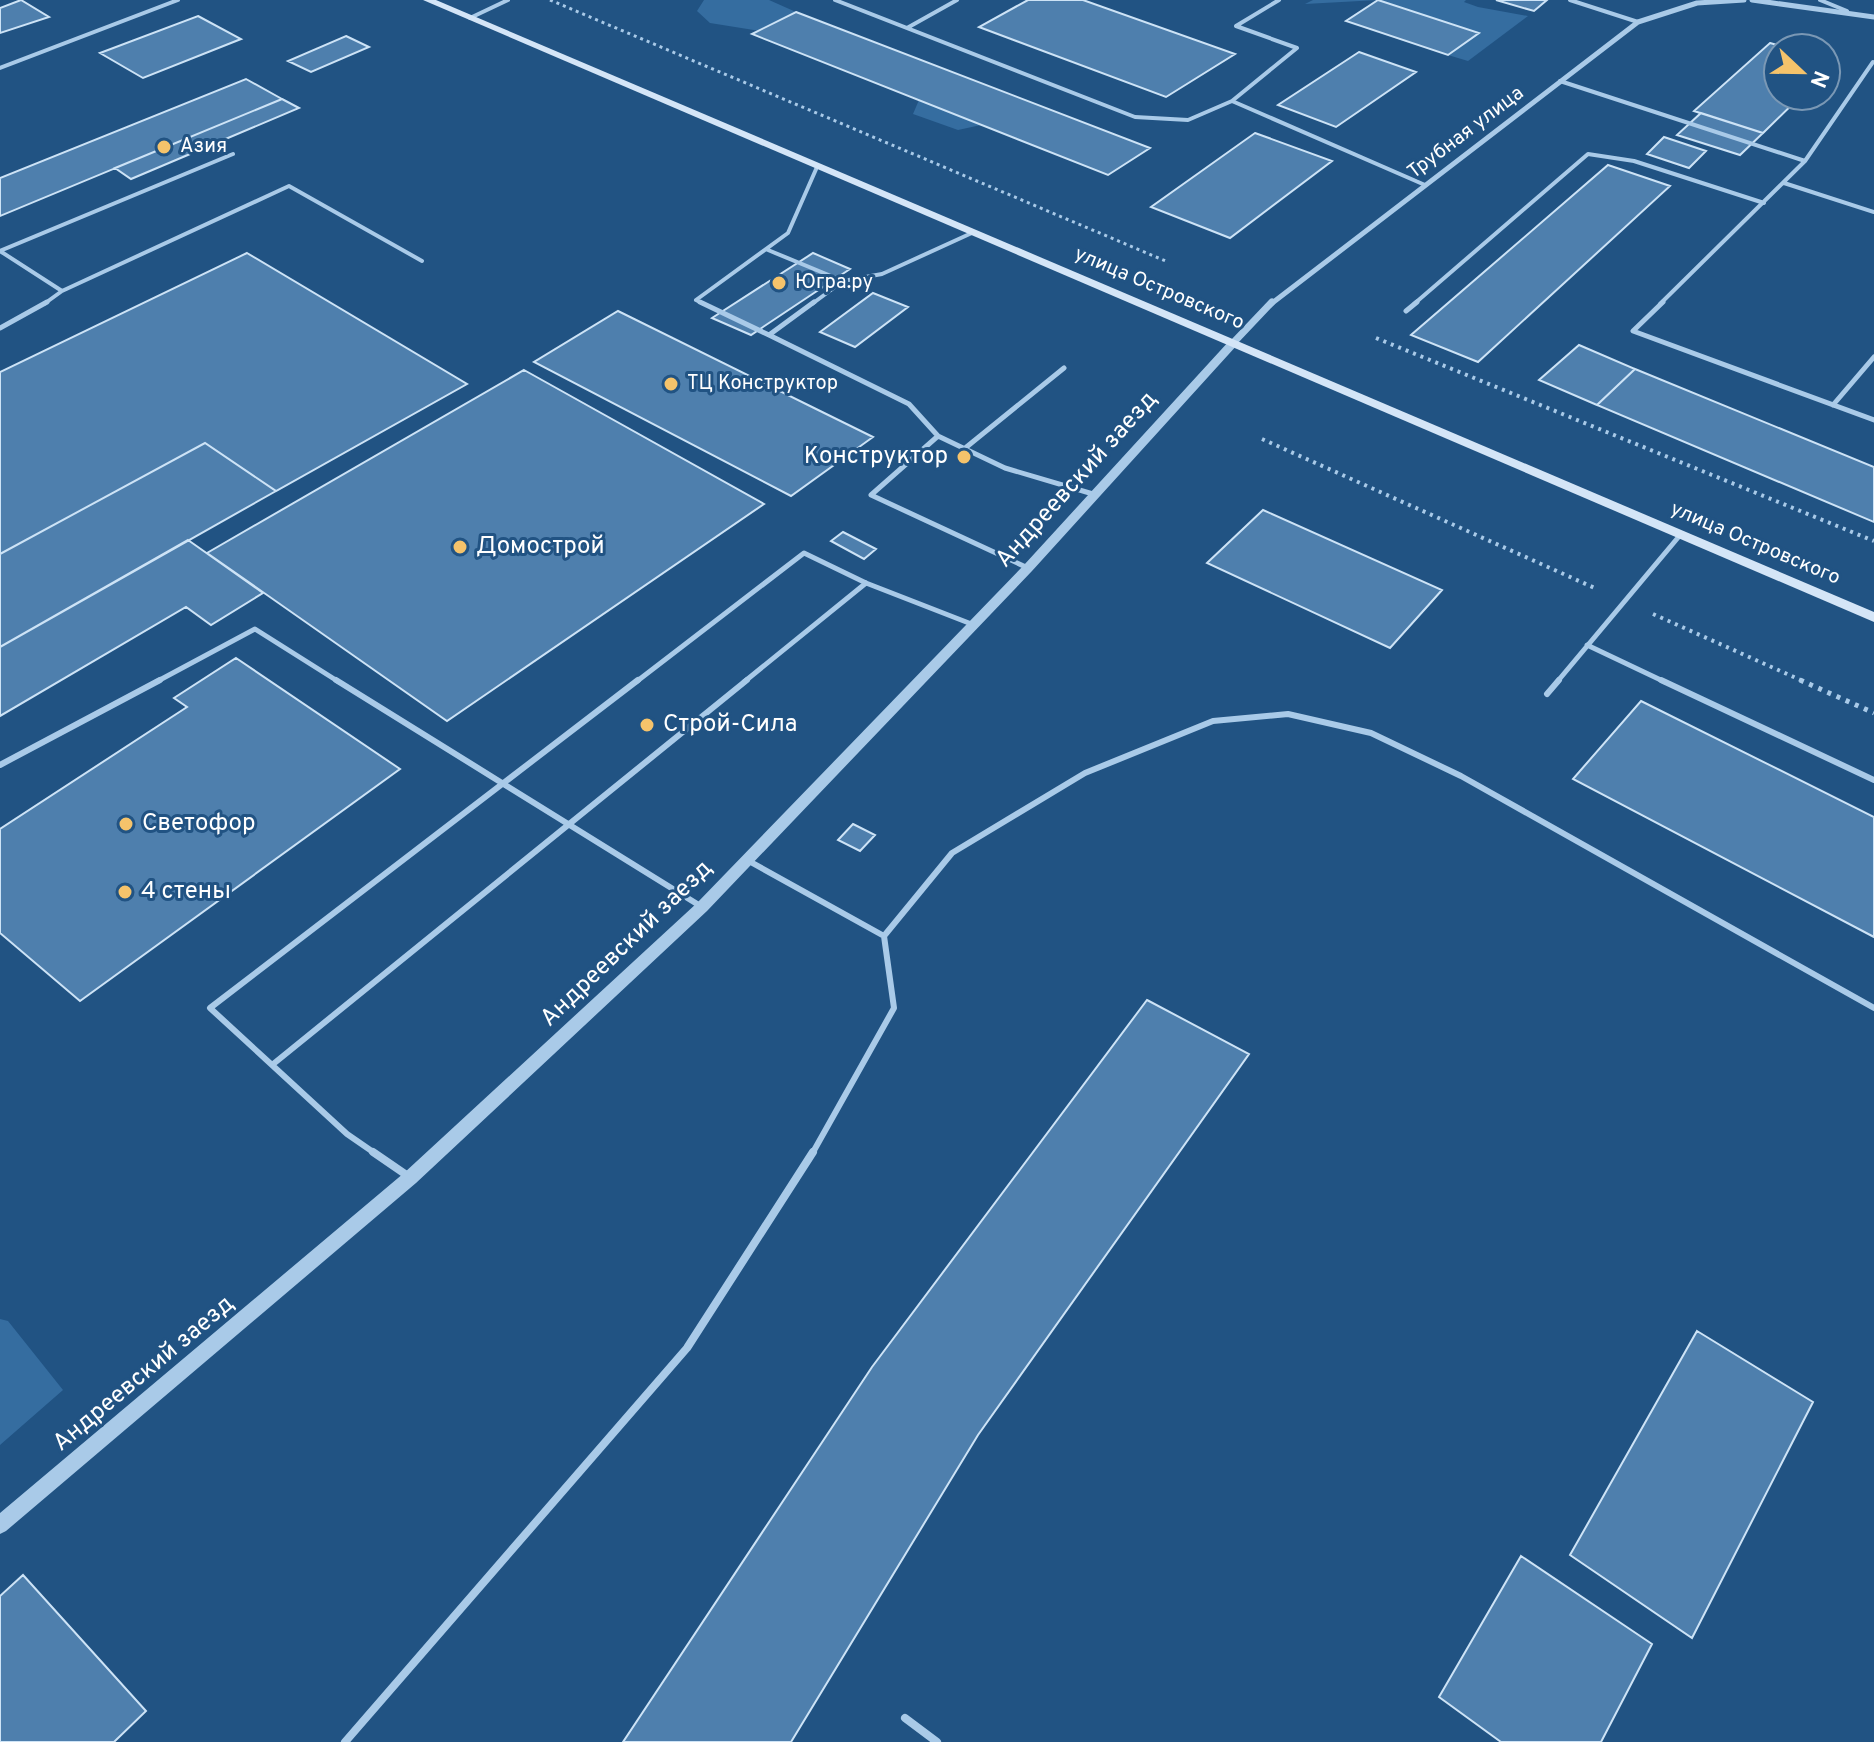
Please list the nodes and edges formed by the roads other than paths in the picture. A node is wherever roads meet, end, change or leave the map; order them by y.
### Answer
1 (178, 0) edge
2 (428, 0) edge
3 (508, 0) edge
4 (835, 0) edge
5 (957, 0) edge
6 (1279, 0) edge
7 (1570, 0) edge
8 (1744, 0) edge
9 (1752, 0) edge
10 (1820, 0) edge
11 (1847, 11) junction
12 (1874, 17) edge
13 (470, 18) junction
14 (1638, 22) junction
15 (907, 28) junction
16 (1873, 62) edge
17 (0, 68) edge
18 (1560, 81) junction
19 (1232, 101) junction
20 (233, 154) dead end
21 (1805, 161) junction
22 (817, 167) junction
23 (1784, 183) junction
24 (1425, 185) junction
25 (1764, 203) junction
26 (1874, 212) edge
27 (974, 232) junction
28 (768, 250) junction
29 (0, 251) edge
30 (422, 261) dead end
31 (843, 281) junction
32 (62, 291) junction
33 (1406, 311) dead end
34 (0, 328) edge
35 (769, 335) junction
36 (1234, 342) junction
37 (1874, 357) edge
38 (1064, 368) dead end
39 (1833, 405) junction
40 (1874, 420) edge
41 (938, 436) junction
42 (964, 449) junction
43 (1093, 494) junction
44 (1681, 534) junction
45 (1028, 568) junction
46 (866, 583) junction
47 (1874, 617) edge
48 (974, 625) junction
49 (1587, 645) junction
50 (1547, 694) dead end
51 (0, 765) edge
52 (1874, 780) edge
53 (503, 784) junction
54 (571, 824) junction
55 (747, 860) junction
56 (702, 907) junction
57 (884, 936) junction
58 (1874, 1008) edge
59 (272, 1065) junction
60 (410, 1178) junction
61 (0, 1525) edge
62 (905, 1718) dead end
63 (345, 1742) edge
64 (937, 1742) edge

1 - 17 lane
2 - 13 main road, улица Островского
3 - 13 lane
4 - 15 lane
5 - 15 lane
6 - 19 lane
7 - 14 lane
8 - 14 street, Трубная улица
9 - 11 street
10 - 11 lane
11 - 12 street
13 - 22 main road, улица Островского
14 - 18 street, Трубная улица
15 - 19 lane
16 - 21 lane
18 - 21 lane
18 - 24 street, Трубная улица
19 - 24 lane
20 - 29 lane
21 - 23 lane
22 - 27 main road, улица Островского
22 - 28 lane
23 - 25 lane
23 - 26 lane
24 - 36 street, Трубная улица
25 - 33 lane
25 - 39 lane
27 - 31 lane
27 - 36 main road, улица Островского
28 - 31 lane
28 - 35 lane
29 - 32 lane
30 - 32 lane
31 - 35 lane
32 - 34 lane
35 - 41 lane
36 - 43 street, Андреевский заезд
36 - 44 main road, улица Островского
37 - 39 lane
38 - 42 lane
39 - 40 lane
41 - 42 lane
41 - 45 lane
42 - 43 lane
43 - 45 street, Андреевский заезд
44 - 47 main road, улица Островского
44 - 49 lane
45 - 48 street, Андреевский заезд
46 - 48 lane
46 - 53 lane
46 - 54 lane
48 - 55 street, Андреевский заезд
49 - 50 lane
49 - 52 lane
51 - 53 lane
53 - 54 lane
53 - 59 lane
54 - 56 lane
54 - 59 lane
55 - 56 street, Андреевский заезд
55 - 57 lane
56 - 60 street, Андреевский заезд
57 - 58 lane
57 - 63 lane
59 - 60 lane
60 - 61 street, Андреевский заезд
62 - 64 lane

